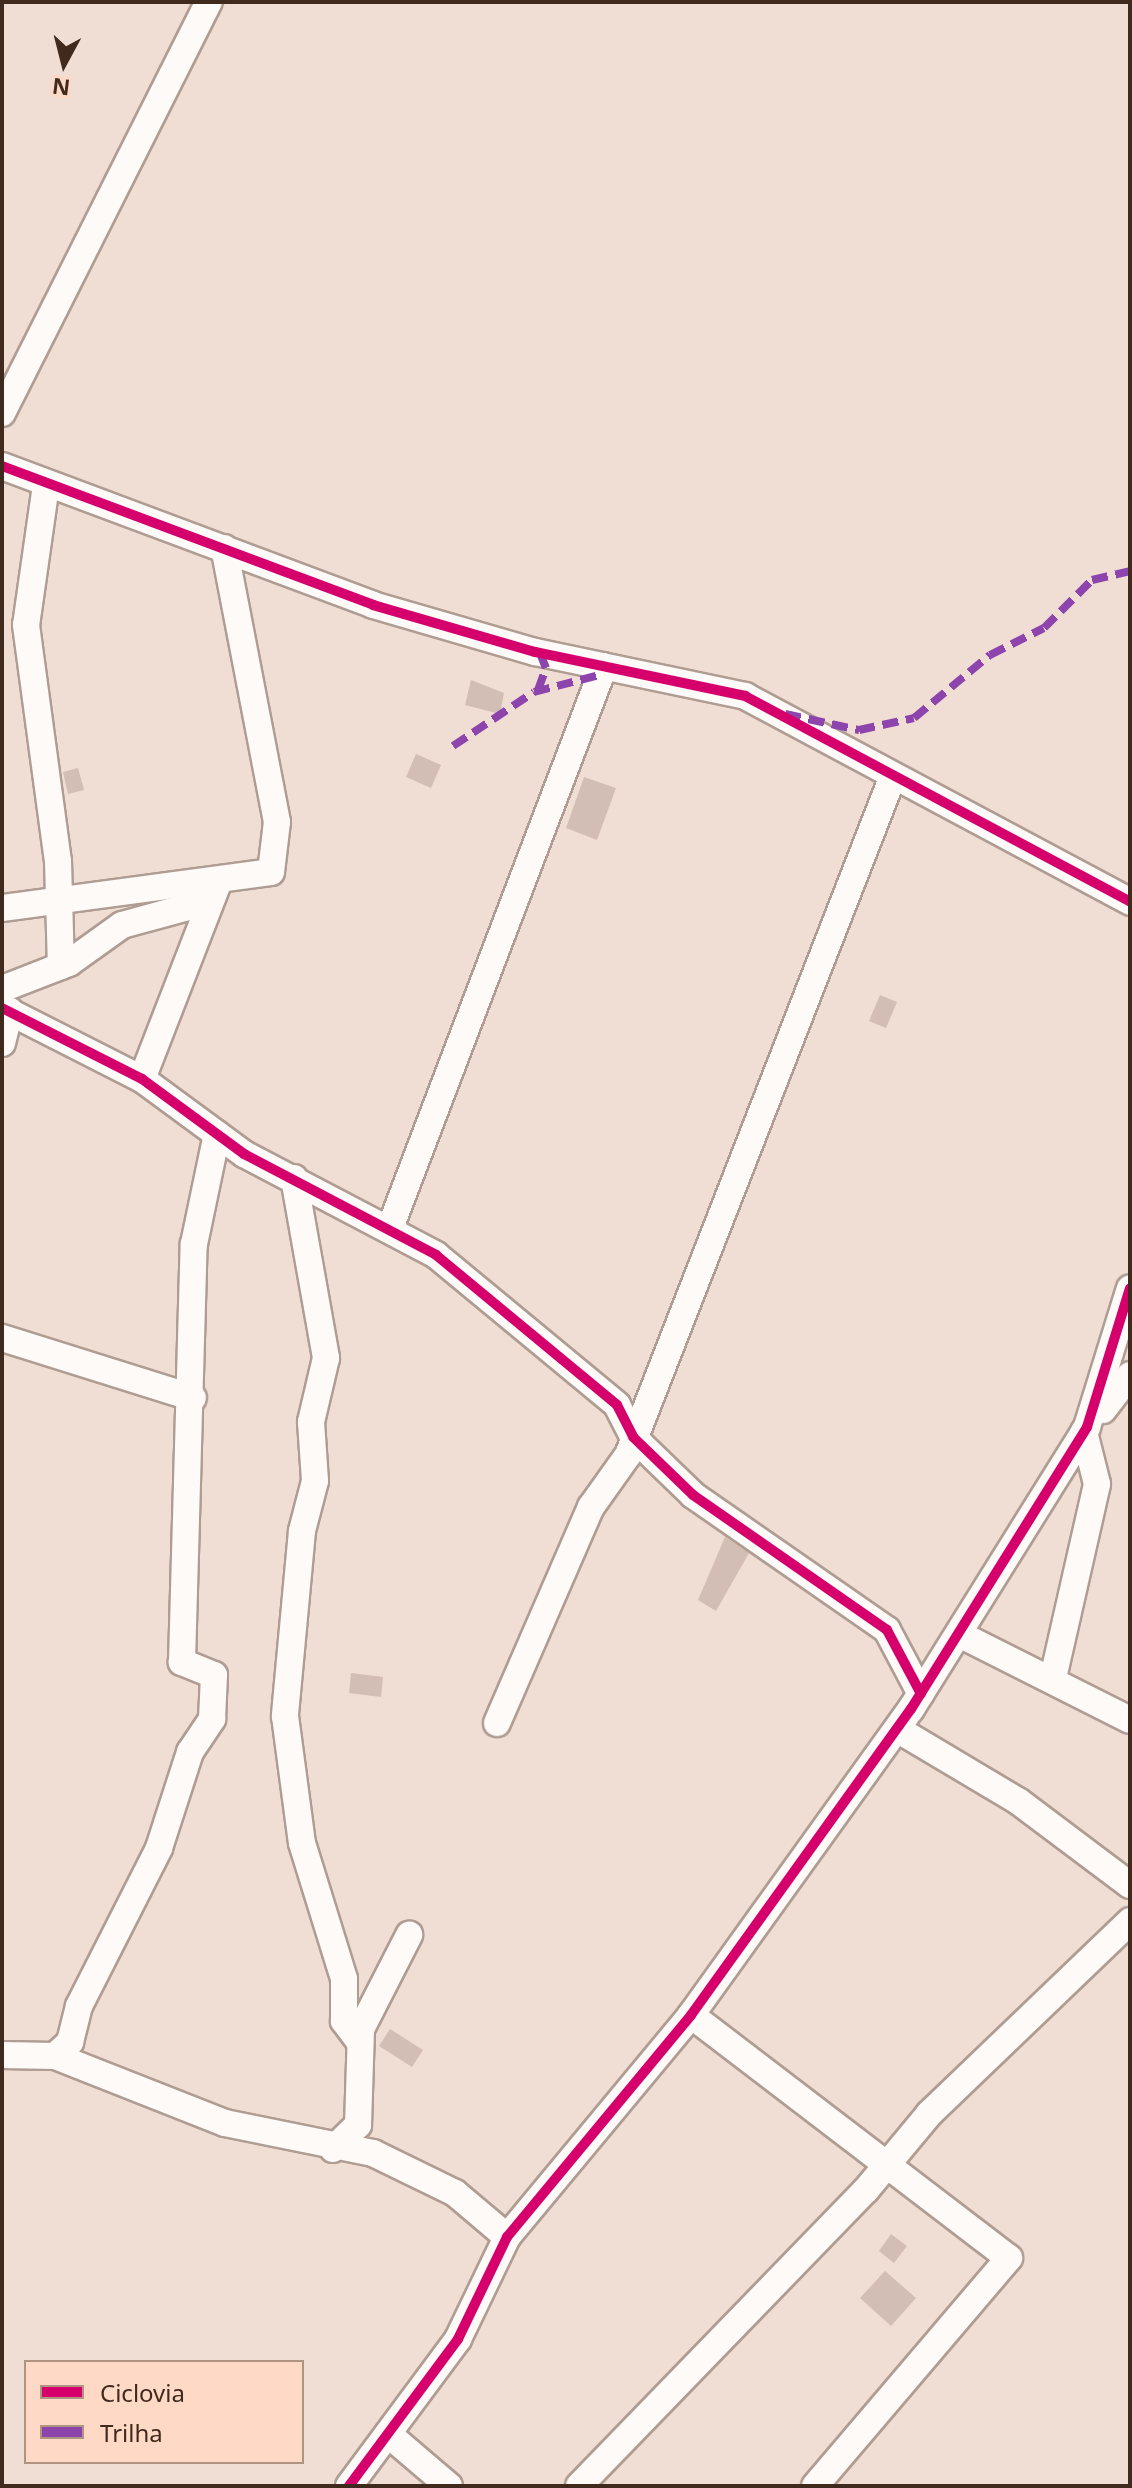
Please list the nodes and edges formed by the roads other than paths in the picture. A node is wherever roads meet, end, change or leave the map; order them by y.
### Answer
1 (209, 2) edge
2 (2, 413) edge
3 (2, 466) edge
4 (46, 485) junction
5 (224, 548) junction
6 (604, 666) junction
7 (893, 776) junction
8 (207, 885) junction
9 (61, 901) junction
10 (1130, 902) edge
11 (2, 908) edge
12 (61, 966) junction
13 (5, 1002) edge
14 (2, 1043) edge
15 (142, 1079) junction
16 (217, 1134) junction
17 (294, 1178) junction
18 (390, 1228) junction
19 (1130, 1288) edge
20 (2, 1338) edge
21 (1130, 1375) edge
22 (193, 1398) junction
23 (1103, 1415) edge
24 (633, 1437) junction
25 (959, 1634) junction
26 (1053, 1678) junction
27 (921, 1694) junction
28 (1130, 1720) edge
29 (497, 1723) dead end
30 (897, 1729) junction
31 (1130, 1885) edge
32 (1130, 1921) edge
33 (409, 1935) dead end
34 (691, 2015) junction
35 (360, 2042) junction
36 (2, 2055) edge
37 (55, 2056) junction
38 (333, 2149) junction
39 (886, 2165) junction
40 (507, 2237) junction
41 (388, 2434) junction
42 (349, 2486) edge
43 (449, 2486) edge
44 (579, 2486) edge
45 (815, 2486) edge

1 - 2 street
3 - 4 street
4 - 5 street
4 - 9 street
5 - 6 street
5 - 8 street
6 - 7 street
6 - 18 street
7 - 10 street
7 - 24 street
8 - 9 street
8 - 12 street
8 - 15 street
9 - 11 street
9 - 12 street
12 - 13 street
13 - 14 street
13 - 15 street
15 - 16 street
16 - 17 street
16 - 22 street
17 - 18 street
17 - 35 street
18 - 24 street
19 - 23 street
20 - 22 street
21 - 23 street
22 - 37 street
23 - 25 street
23 - 26 street
24 - 27 street
24 - 29 street
25 - 26 street
25 - 27 street
26 - 28 street
27 - 30 street
30 - 31 street
30 - 34 street
32 - 39 street
33 - 35 street
34 - 39 street
34 - 40 street
35 - 38 street
36 - 37 street
37 - 38 street
38 - 40 street
39 - 44 street
39 - 45 street
40 - 41 street
41 - 42 street
41 - 43 street

